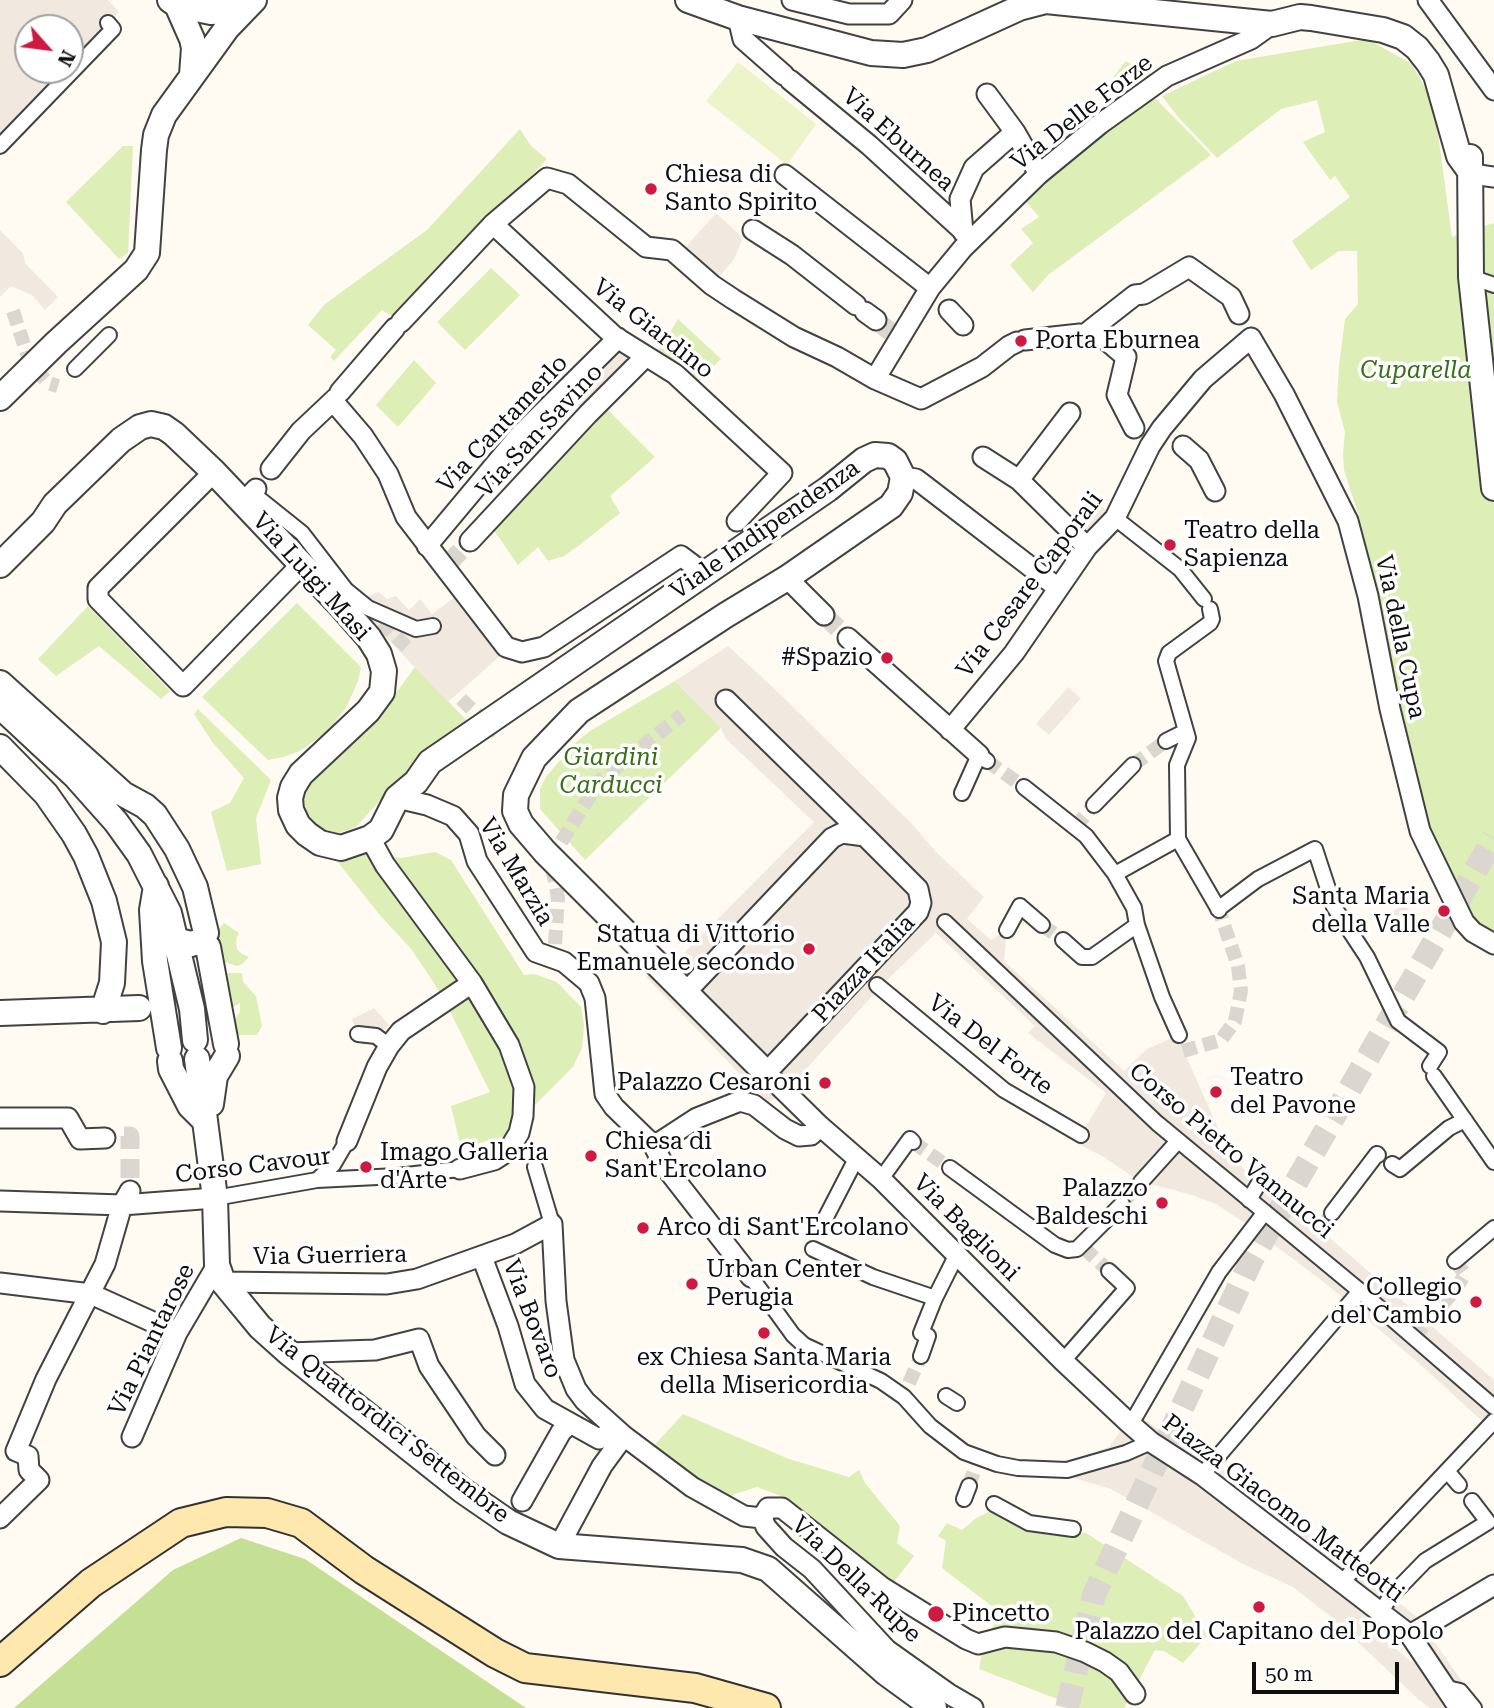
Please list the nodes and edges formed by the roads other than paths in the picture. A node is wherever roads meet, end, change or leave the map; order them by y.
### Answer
1 (688, 0) edge
2 (792, 0) edge
3 (902, 0) edge
4 (1428, 0) edge
5 (174, 3) edge
6 (250, 4) edge
7 (1204, 9) edge
8 (738, 18) junction
9 (108, 23) dead end
10 (1272, 24) junction
11 (192, 75) junction
12 (1494, 90) edge
13 (987, 94) dead end
14 (1015, 132) junction
15 (0, 146) edge
16 (1040, 174) junction
17 (785, 175) dead end
18 (1483, 176) edge
19 (493, 224) junction
20 (753, 230) dead end
21 (967, 235) junction
22 (1483, 281) edge
23 (931, 291) junction
24 (949, 310) dead end
25 (866, 312) tunnel mouth
26 (1239, 314) dead end
27 (963, 325) dead end
28 (1087, 332) junction
29 (109, 335) dead end
30 (618, 338) junction
31 (1251, 338) joint
32 (646, 356) junction
33 (75, 369) dead end
34 (875, 379) junction
35 (336, 397) junction
36 (0, 398) edge
37 (1070, 413) dead end
38 (1131, 424) dead end
39 (1183, 446) dead end
40 (983, 457) dead end
41 (271, 469) dead end
42 (215, 472) junction
43 (903, 477) junction
44 (1018, 480) junction
45 (1494, 488) edge
46 (1214, 491) dead end
47 (250, 495) junction
48 (55, 504) junction
49 (1115, 518) junction
50 (737, 521) dead end
51 (470, 541) tunnel mouth
52 (0, 545) edge
53 (698, 545) dead end
54 (427, 546) junction
55 (1087, 547) junction
56 (681, 556) junction
57 (0, 565) edge
58 (302, 565) junction
59 (705, 574) junction
60 (787, 578) junction
61 (1058, 588) junction
62 (824, 615) tunnel mouth
63 (433, 626) dead end
64 (848, 638) tunnel mouth
65 (0, 683) edge
66 (726, 701) dead end
67 (0, 706) edge
68 (950, 730) junction
69 (1186, 731) junction
70 (1166, 741) tunnel mouth
71 (0, 747) edge
72 (983, 758) joint
73 (1133, 765) tunnel mouth
74 (1024, 788) tunnel mouth
75 (962, 793) dead end
76 (397, 798) junction
77 (1094, 805) tunnel mouth
78 (864, 836) junction
79 (370, 838) junction
80 (1178, 839) junction
81 (1115, 874) junction
82 (156, 886) junction
83 (945, 922) dead end
84 (1042, 925) tunnel mouth
85 (1137, 925) junction
86 (1007, 930) dead end
87 (189, 937) junction
88 (1063, 940) tunnel mouth
89 (1494, 944) edge
90 (472, 983) junction
91 (877, 985) dead end
92 (685, 993) junction
93 (139, 1008) dead end
94 (103, 1011) junction
95 (0, 1013) edge
96 (358, 1034) dead end
97 (1179, 1035) dead end
98 (389, 1046) junction
99 (766, 1073) junction
100 (0, 1118) edge
101 (205, 1120) junction
102 (1465, 1120) junction
103 (820, 1126) junction
104 (1081, 1135) dead end
105 (114, 1137) dead end
106 (347, 1141) joint
107 (1178, 1141) junction
108 (913, 1142) dead end
109 (654, 1146) junction
110 (1378, 1155) dead end
111 (857, 1157) junction
112 (1494, 1161) edge
113 (1392, 1164) dead end
114 (535, 1167) dead end
115 (950, 1168) tunnel mouth
116 (460, 1169) joint
117 (881, 1179) junction
118 (317, 1180) junction
119 (1141, 1182) tunnel mouth
120 (1259, 1183) dead end
121 (126, 1198) junction
122 (215, 1198) junction
123 (1249, 1200) junction
124 (0, 1201) edge
125 (1122, 1205) tunnel mouth
126 (1265, 1212) junction
127 (1332, 1213) tunnel mouth
128 (825, 1219) dead end
129 (552, 1224) junction
130 (1494, 1228) edge
131 (813, 1249) dead end
132 (957, 1254) junction
133 (482, 1257) junction
134 (1455, 1261) dead end
135 (1109, 1271) tunnel mouth
136 (220, 1273) junction
137 (751, 1277) joint
138 (0, 1283) edge
139 (1360, 1291) junction
140 (91, 1294) junction
141 (935, 1298) junction
142 (177, 1333) junction
143 (289, 1353) junction
144 (920, 1356) tunnel mouth
145 (1063, 1361) junction
146 (1492, 1403) edge
147 (1494, 1421) edge
148 (570, 1423) junction
149 (1129, 1423) junction
150 (620, 1433) junction
151 (132, 1437) dead end
152 (1151, 1442) junction
153 (495, 1455) dead end
154 (1447, 1471) junction
155 (1202, 1475) junction
156 (1459, 1485) dead end
157 (522, 1501) dead end
158 (1472, 1501) dead end
159 (994, 1504) dead end
160 (0, 1518) edge
161 (762, 1518) junction
162 (1073, 1529) dead end
163 (559, 1546) junction
164 (1342, 1582) junction
165 (1494, 1585) edge
166 (1381, 1612) junction
167 (1410, 1635) junction
168 (0, 1662) edge
169 (695, 1688) junction
170 (1447, 1688) junction
171 (1135, 1694) dead end
172 (722, 1708) edge
173 (766, 1708) edge
174 (934, 1708) edge
175 (973, 1708) edge
176 (1458, 1708) edge
177 (1474, 1708) edge

1 - 8 street
2 - 3 street
4 - 12 street
5 - 6 street
5 - 11 street
6 - 11 street
7 - 8 street
7 - 10 street
8 - 21 street, Via Eburnea
9 - 15 street
10 - 16 street, Via Delle Forze
10 - 18 street
11 - 36 street
13 - 14 street
14 - 16 street
14 - 21 street
16 - 21 street, Via Delle Forze
17 - 23 street
18 - 22 street
19 - 30 street, Via Giardino
19 - 34 street
19 - 35 street
20 - 25 street
21 - 23 street, Via Delle Forze
22 - 45 street
23 - 34 street, Via Delle Forze
24 - 27 street
26 - 28 street
28 - 34 street
28 - 38 street
29 - 33 street
30 - 32 street, Via Giardino
30 - 54 street, Via Cantamerlo
31 - 49 street, Via Cesare Caporali
31 - 89 street, Via della Cupa
32 - 50 street, Via Giardino
32 - 51 street, Via San Savino
35 - 41 street
35 - 54 street
37 - 44 street
39 - 46 street
40 - 44 street
42 - 47 street, Via Luigi Masi
42 - 48 street, Via Luigi Masi
42 - 58 street
43 - 59 street, Viale Indipendenza
43 - 60 street, Viale Indipendenza
43 - 61 street
44 - 55 street
47 - 58 street, Via Luigi Masi
47 - 63 street
48 - 52 street, Via Luigi Masi
48 - 57 street, Via Luigi Masi
49 - 55 street, Via Cesare Caporali
49 - 69 street
53 - 56 street
54 - 56 street
55 - 61 street, Via Cesare Caporali
56 - 59 street
58 - 79 street, Via Luigi Masi
59 - 76 street, Viale Indipendenza
60 - 62 street
60 - 92 street, Viale Indipendenza
61 - 68 street, Via Cesare Caporali
64 - 68 street
65 - 87 street
66 - 78 street, Piazza Italia
67 - 82 street
68 - 72 street
69 - 70 street
69 - 80 street
71 - 94 street
72 - 75 street
73 - 77 street
74 - 81 street
76 - 79 street, Viale Indipendenza
76 - 109 street, Via Marzia
78 - 92 street
78 - 99 street, Piazza Italia
79 - 90 street
80 - 81 street
80 - 102 street
81 - 85 street
82 - 87 street
82 - 101 street
83 - 107 street, Corso Pietro Vannucci
84 - 86 street
85 - 88 street
85 - 97 street
87 - 101 street
87 - 101 street
90 - 98 street
90 - 116 street, Corso Cavour
91 - 104 street, Via Del Forte
92 - 99 street
93 - 94 street
94 - 95 street
96 - 98 street
98 - 106 street
99 - 103 street, Via Baglioni
100 - 105 street
101 - 122 street
102 - 112 street
102 - 113 street
103 - 109 street
103 - 111 street, Via Baglioni
106 - 118 street
107 - 119 street
107 - 123 street, Corso Pietro Vannucci
108 - 117 street
109 - 137 street, Via Marzia
110 - 127 street
111 - 117 street, Via Baglioni
111 - 128 street
114 - 129 street
115 - 125 street
116 - 118 street, Corso Cavour
117 - 132 street, Via Baglioni
118 - 122 street, Corso Cavour
120 - 123 street
121 - 122 street, Corso Cavour
121 - 124 street, Corso Cavour
121 - 140 street
122 - 136 street
123 - 126 street, Corso Pietro Vannucci
126 - 139 street, Corso Pietro Vannucci
126 - 149 street
129 - 133 street, Via Guerriera
129 - 150 street
130 - 134 street
131 - 141 street
132 - 141 street
132 - 145 street, Via Baglioni
133 - 136 street, Via Guerriera
133 - 148 street, Via Bovaro
135 - 145 street
136 - 142 street, Via Piantarose
136 - 143 street, Via Quattordici Settembre
137 - 152 street
138 - 140 street
139 - 146 street, Corso Pietro Vannucci
139 - 155 street
140 - 142 street
140 - 160 street
141 - 144 street
142 - 151 street, Via Piantarose
143 - 153 street
143 - 163 street, Via Quattordici Settembre
145 - 149 street, Via Baglioni
147 - 154 street
148 - 150 street, Via Bovaro
148 - 157 street
149 - 152 street, Piazza Giacomo Matteotti
150 - 161 street
150 - 163 street
152 - 155 street, Piazza Giacomo Matteotti
154 - 156 street
154 - 164 street
155 - 164 street, Piazza Giacomo Matteotti
158 - 166 street
159 - 162 street
161 - 171 street, Via Della Rupe
161 - 175 street, Via Della Rupe
163 - 174 street, Via Quattordici Settembre
164 - 166 street, Piazza Giacomo Matteotti
165 - 167 street
166 - 167 street, Piazza Giacomo Matteotti
167 - 170 street, Piazza Giacomo Matteotti
168 - 169 main road
169 - 172 main road
169 - 173 main road
170 - 176 street, Piazza Giacomo Matteotti
170 - 177 street

